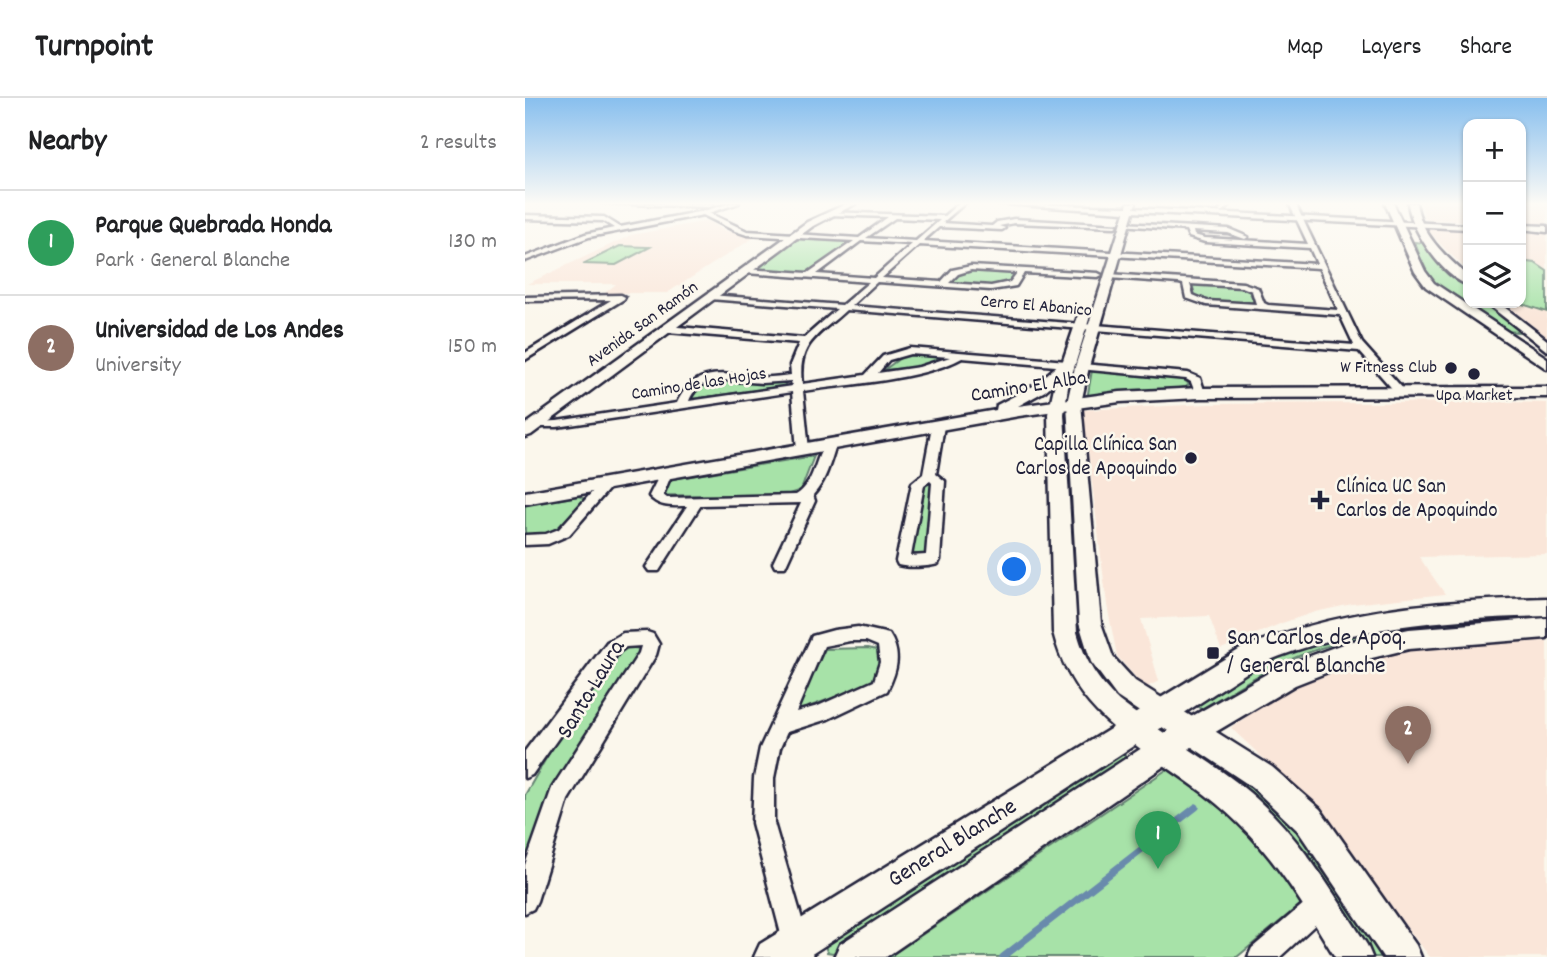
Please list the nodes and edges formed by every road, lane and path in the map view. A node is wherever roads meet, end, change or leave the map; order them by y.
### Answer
1 (560, 243) edge
2 (784, 243) edge
3 (855, 243) edge
4 (917, 243) edge
5 (937, 243) edge
6 (1113, 243) edge
7 (1265, 243) edge
8 (1311, 243) edge
9 (1408, 243) edge
10 (1428, 243) edge
11 (1312, 246) junction
12 (1110, 253) junction
13 (525, 259) edge
14 (1321, 266) junction
15 (1023, 270) junction
16 (746, 271) junction
17 (809, 276) junction
18 (1103, 276) junction
19 (1463, 277) edge
20 (874, 280) junction
21 (1181, 281) junction
22 (943, 285) junction
23 (1093, 288) dead end
24 (710, 297) junction
25 (542, 298) junction
26 (525, 299) edge
27 (1089, 301) dead end
28 (525, 307) edge
29 (843, 307) junction
30 (1268, 308) junction
31 (1498, 308) edge
32 (1344, 313) junction
33 (1080, 326) junction
34 (1093, 327) junction
35 (667, 329) junction
36 (1503, 335) junction
37 (1533, 336) junction
38 (805, 341) junction
39 (1547, 347) edge
40 (1360, 348) junction
41 (961, 355) junction
42 (525, 357) edge
43 (1075, 365) junction
44 (1547, 365) edge
45 (869, 377) junction
46 (797, 383) junction
47 (1400, 391) junction
48 (1200, 393) junction
49 (1547, 393) edge
50 (1065, 404) junction
51 (681, 405) junction
52 (977, 419) junction
53 (938, 426) junction
54 (530, 429) edge
55 (831, 445) junction
56 (803, 450) junction
57 (666, 473) junction
58 (929, 476) junction
59 (608, 483) junction
60 (807, 496) junction
61 (525, 498) edge
62 (696, 502) junction
63 (525, 540) edge
64 (780, 563) dead end
65 (654, 567) dead end
66 (1547, 607) edge
67 (1547, 628) edge
68 (1146, 721) junction
69 (780, 725) junction
70 (1178, 740) junction
71 (525, 768) edge
72 (525, 901) edge
73 (1321, 904) junction
74 (790, 952) edge
75 (853, 957) edge
76 (1261, 957) edge
77 (1355, 957) edge
78 (1404, 957) edge

1 - 13 street
2 - 16 street, Avenida San Ramón
3 - 17 street
4 - 20 street
5 - 12 street
6 - 12 street
7 - 11 street
8 - 11 street
9 - 36 main road
10 - 19 main road
11 - 14 street
12 - 14 street
12 - 18 street
14 - 32 street
15 - 18 street
15 - 22 street
15 - 22 street
16 - 17 street
16 - 24 street, Avenida San Ramón
17 - 20 street
18 - 21 street
18 - 23 street
18 - 34 street
20 - 22 street
20 - 29 street
21 - 30 street
21 - 30 street
24 - 29 street, Cerro El Abanico
24 - 35 street, Avenida San Ramón
25 - 26 street
25 - 28 street
25 - 42 street
27 - 33 street
29 - 33 street, Cerro El Abanico
29 - 38 street
30 - 32 street
31 - 37 main road
32 - 40 street
33 - 34 street, Cerro El Abanico
33 - 43 street
34 - 40 street, Cerro El Abanico
34 - 43 street
35 - 38 street
35 - 54 street, Avenida San Ramón
36 - 37 main road
36 - 44 main road
37 - 39 main road
38 - 46 street
40 - 47 street
41 - 43 street, Camino de las Hojas
41 - 45 street, Camino de las Hojas
41 - 45 street, Camino de las Hojas
43 - 48 street, Camino de las Hojas
43 - 50 street
43 - 52 main road
45 - 46 street, Camino de las Hojas
46 - 51 street, Camino de las Hojas
46 - 51 street
46 - 56 street
47 - 48 main road, Camino El Alba
47 - 49 main road, Camino El Alba
48 - 50 main road, Camino El Alba
50 - 52 main road, Camino El Alba
50 - 68 street
50 - 68 street
51 - 54 street, Camino de las Hojas
52 - 53 main road, Camino El Alba
53 - 55 main road, Camino El Alba
53 - 58 street
55 - 56 main road, Camino El Alba
55 - 60 street
56 - 57 main road, Camino El Alba
57 - 59 main road, Camino El Alba
57 - 62 street
58 - 58 street
59 - 61 main road, Camino El Alba
59 - 63 street
60 - 62 street
60 - 64 street
62 - 65 street
66 - 68 main road, General Blanche
67 - 70 main road, General Blanche
68 - 70 street
68 - 74 main road, General Blanche
69 - 69 street
69 - 74 street
70 - 73 street
70 - 75 main road, General Blanche
70 - 78 street
71 - 72 street, Santa Laura
73 - 76 street
73 - 77 street

